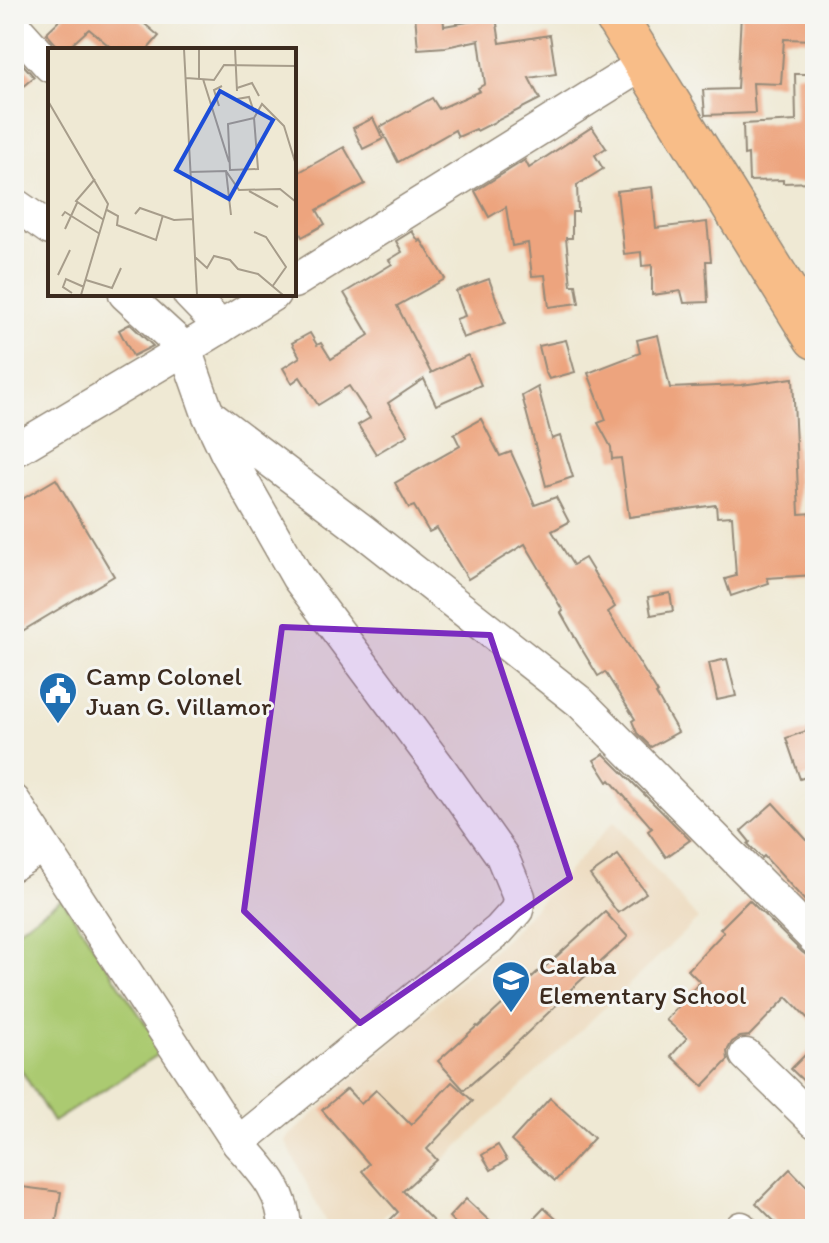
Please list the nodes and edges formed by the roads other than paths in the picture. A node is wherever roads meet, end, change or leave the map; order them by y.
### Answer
1 (614, 14) edge
2 (14, 26) edge
3 (645, 63) junction
4 (48, 64) edge
5 (14, 204) edge
6 (48, 228) edge
7 (296, 281) edge
8 (127, 296) edge
9 (191, 296) edge
10 (271, 296) edge
11 (221, 327) junction
12 (815, 338) edge
13 (185, 349) junction
14 (208, 414) junction
15 (14, 451) edge
16 (14, 801) edge
17 (43, 846) junction
18 (14, 864) edge
19 (815, 939) edge
20 (746, 1055) dead end
21 (815, 1122) edge
22 (238, 1143) junction
23 (289, 1225) edge

1 - 3 main road
2 - 4 street
3 - 7 street
3 - 12 main road
5 - 6 street
8 - 13 street
9 - 11 street
10 - 11 street
11 - 13 street
13 - 14 street
13 - 15 street
14 - 19 street
14 - 22 street
16 - 17 street
17 - 18 street
17 - 22 street
20 - 21 street
22 - 23 street

